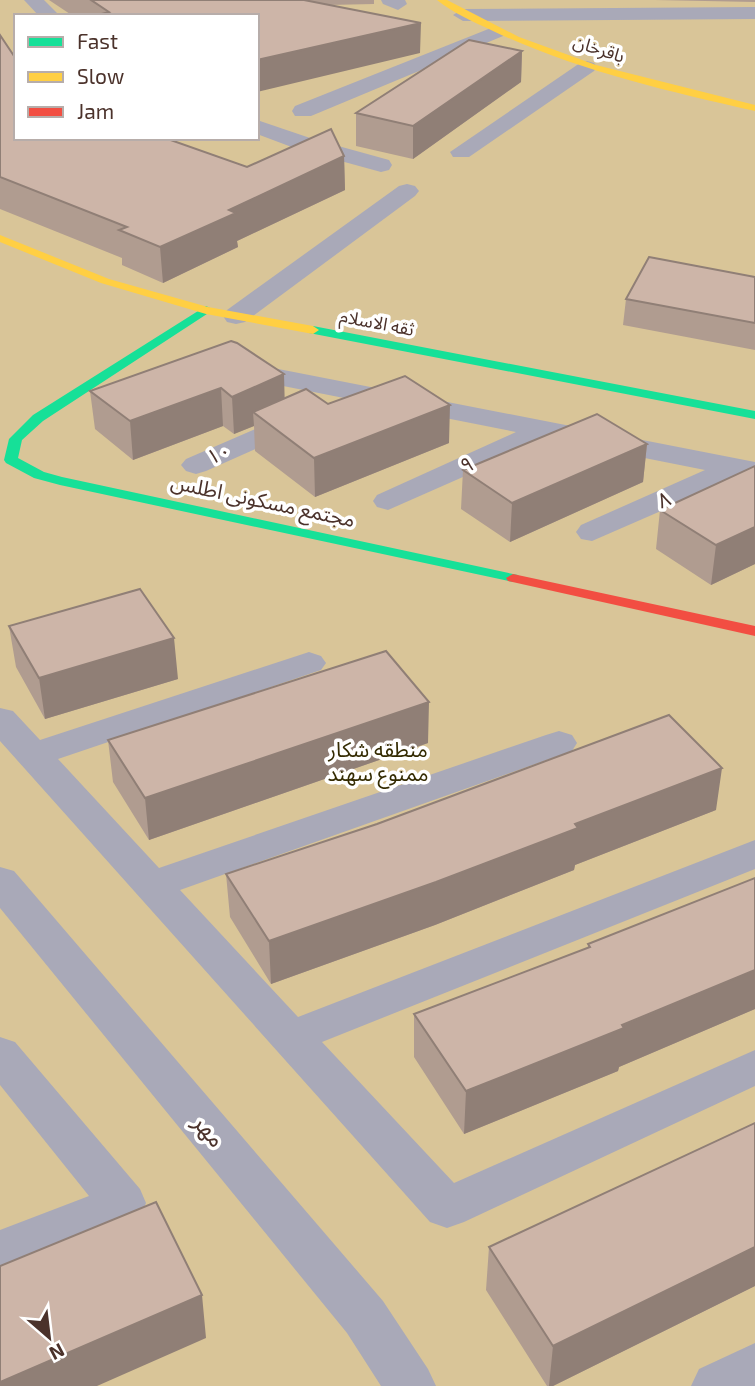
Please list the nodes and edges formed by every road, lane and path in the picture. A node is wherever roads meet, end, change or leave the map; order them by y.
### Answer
1 (33, 0) edge
2 (441, 0) edge
3 (755, 13) edge
4 (49, 14) edge
5 (464, 15) junction
6 (496, 32) junction
7 (587, 67) junction
8 (755, 108) edge
9 (303, 111) dead end
10 (259, 127) edge
11 (461, 152) dead end
12 (382, 165) dead end
13 (407, 191) dead end
14 (0, 238) edge
15 (206, 310) junction
16 (236, 316) junction
17 (213, 364) edge
18 (358, 392) junction
19 (755, 415) edge
20 (545, 430) junction
21 (196, 465) dead end
22 (745, 469) edge
23 (388, 500) dead end
24 (592, 532) dead end
25 (755, 631) edge
26 (309, 663) dead end
27 (0, 719) edge
28 (559, 743) dead end
29 (32, 755) junction
30 (755, 854) edge
31 (0, 881) edge
32 (152, 885) junction
33 (291, 1037) junction
34 (0, 1054) edge
35 (755, 1067) edge
36 (0, 1251) edge
37 (755, 1366) edge
38 (410, 1386) edge
39 (717, 1386) edge

1 - 4 street
2 - 5 street, باقرخان
3 - 5 street
5 - 6 street, باقرخان
6 - 7 street, باقرخان
6 - 9 street
7 - 8 street, باقرخان
7 - 11 street
10 - 12 street
13 - 16 street
14 - 15 street, ثقه الاسلام
15 - 16 street, ثقه الاسلام
15 - 25 street, مجتمع مسکونی اطلس
16 - 19 street, ثقه الاسلام
17 - 18 street
18 - 20 street
18 - 21 street, ۱۰
20 - 22 street
20 - 23 street, ۹
22 - 24 street, ۸
26 - 29 street
27 - 29 street
28 - 32 street
29 - 32 street
30 - 33 street
31 - 38 street, مهر
32 - 33 street
33 - 35 street
34 - 36 street
37 - 39 street

